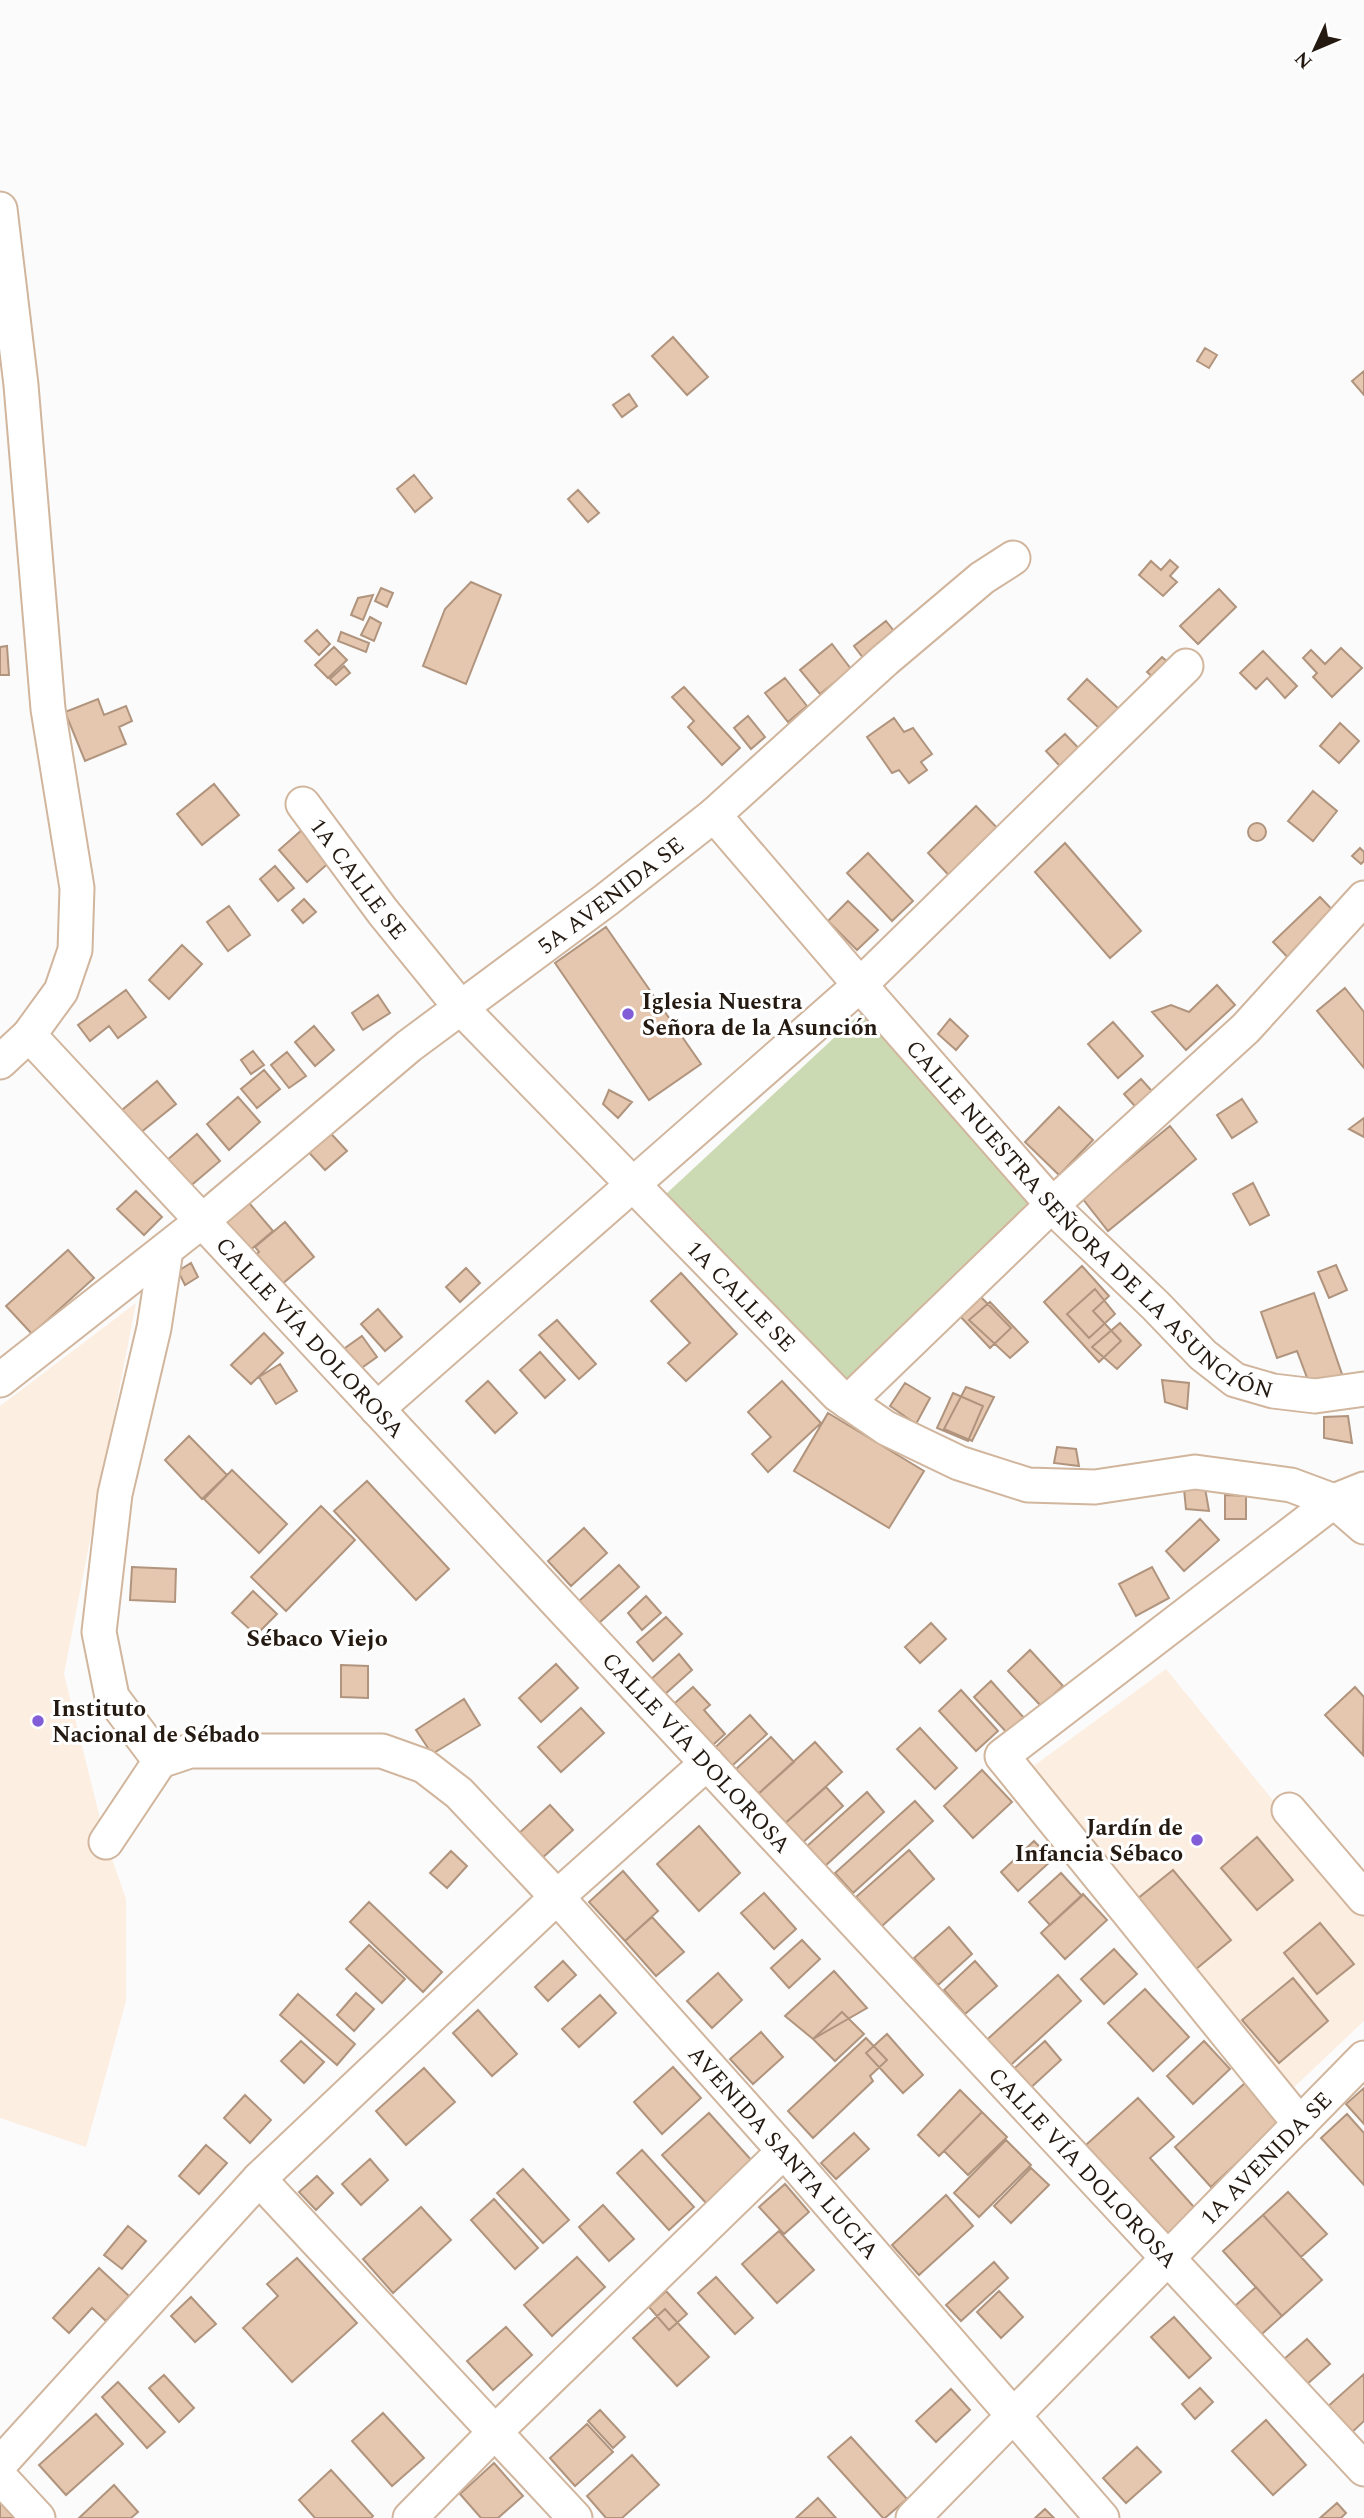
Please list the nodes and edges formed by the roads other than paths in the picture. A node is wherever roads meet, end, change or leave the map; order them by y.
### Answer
1 (0, 209) edge
2 (1013, 558) dead end
3 (1186, 666) dead end
4 (303, 804) dead end
5 (714, 815) junction
6 (1364, 898) edge
7 (860, 985) junction
8 (461, 1008) junction
9 (29, 1035) junction
10 (0, 1062) edge
11 (632, 1186) junction
12 (1052, 1205) junction
13 (202, 1221) junction
14 (166, 1250) junction
15 (0, 1380) edge
16 (1364, 1389) edge
17 (848, 1402) junction
18 (377, 1409) junction
19 (1349, 1495) edge
20 (1364, 1527) edge
21 (160, 1761) junction
22 (707, 1763) junction
23 (1289, 1810) dead end
24 (106, 1842) dead end
25 (557, 1898) junction
26 (1364, 1898) edge
27 (1364, 2058) edge
28 (1300, 2124) junction
29 (785, 2151) junction
30 (259, 2179) junction
31 (1168, 2258) junction
32 (1014, 2415) junction
33 (495, 2432) junction
34 (0, 2464) edge
35 (1364, 2469) edge
36 (0, 2477) edge
37 (38, 2518) edge
38 (410, 2518) edge
39 (575, 2518) edge
40 (913, 2518) edge
41 (1102, 2518) edge

1 - 9 street
2 - 5 street, 5A AVENIDA SE
3 - 7 street
4 - 8 street, 1A CALLE SE
5 - 7 street, CALLE NUESTRA SEÑORA DE LA ASUNCIÓN
5 - 8 street, 5A AVENIDA SE
6 - 12 street
7 - 11 street
7 - 12 street, CALLE NUESTRA SEÑORA DE LA ASUNCIÓN
8 - 11 street, 1A CALLE SE
8 - 13 street, 5A AVENIDA SE
9 - 10 street
9 - 13 street, CALLE VÍA DOLOROSA
11 - 17 street, 1A CALLE SE
11 - 18 street
12 - 16 street, CALLE NUESTRA SEÑORA DE LA ASUNCIÓN
12 - 17 street
13 - 14 street, 5A AVENIDA SE
13 - 18 street, CALLE VÍA DOLOROSA
14 - 15 street, 5A AVENIDA SE
14 - 21 street
17 - 19 street, 1A CALLE SE
18 - 22 street, CALLE VÍA DOLOROSA
19 - 20 street
19 - 28 street
21 - 24 street
21 - 25 street, AVENIDA SANTA LUCÍA
22 - 25 street
22 - 31 street, CALLE VÍA DOLOROSA
23 - 26 street
25 - 29 street, AVENIDA SANTA LUCÍA
25 - 30 street
27 - 28 street, 1A AVENIDA SE
28 - 31 street, 1A AVENIDA SE
29 - 32 street, AVENIDA SANTA LUCÍA
29 - 33 street
30 - 33 street
30 - 34 street
31 - 32 street, 1A AVENIDA SE
31 - 35 street, CALLE VÍA DOLOROSA
32 - 40 street, 1A AVENIDA SE
32 - 41 street, AVENIDA SANTA LUCÍA
33 - 38 street
33 - 39 street
36 - 37 street

